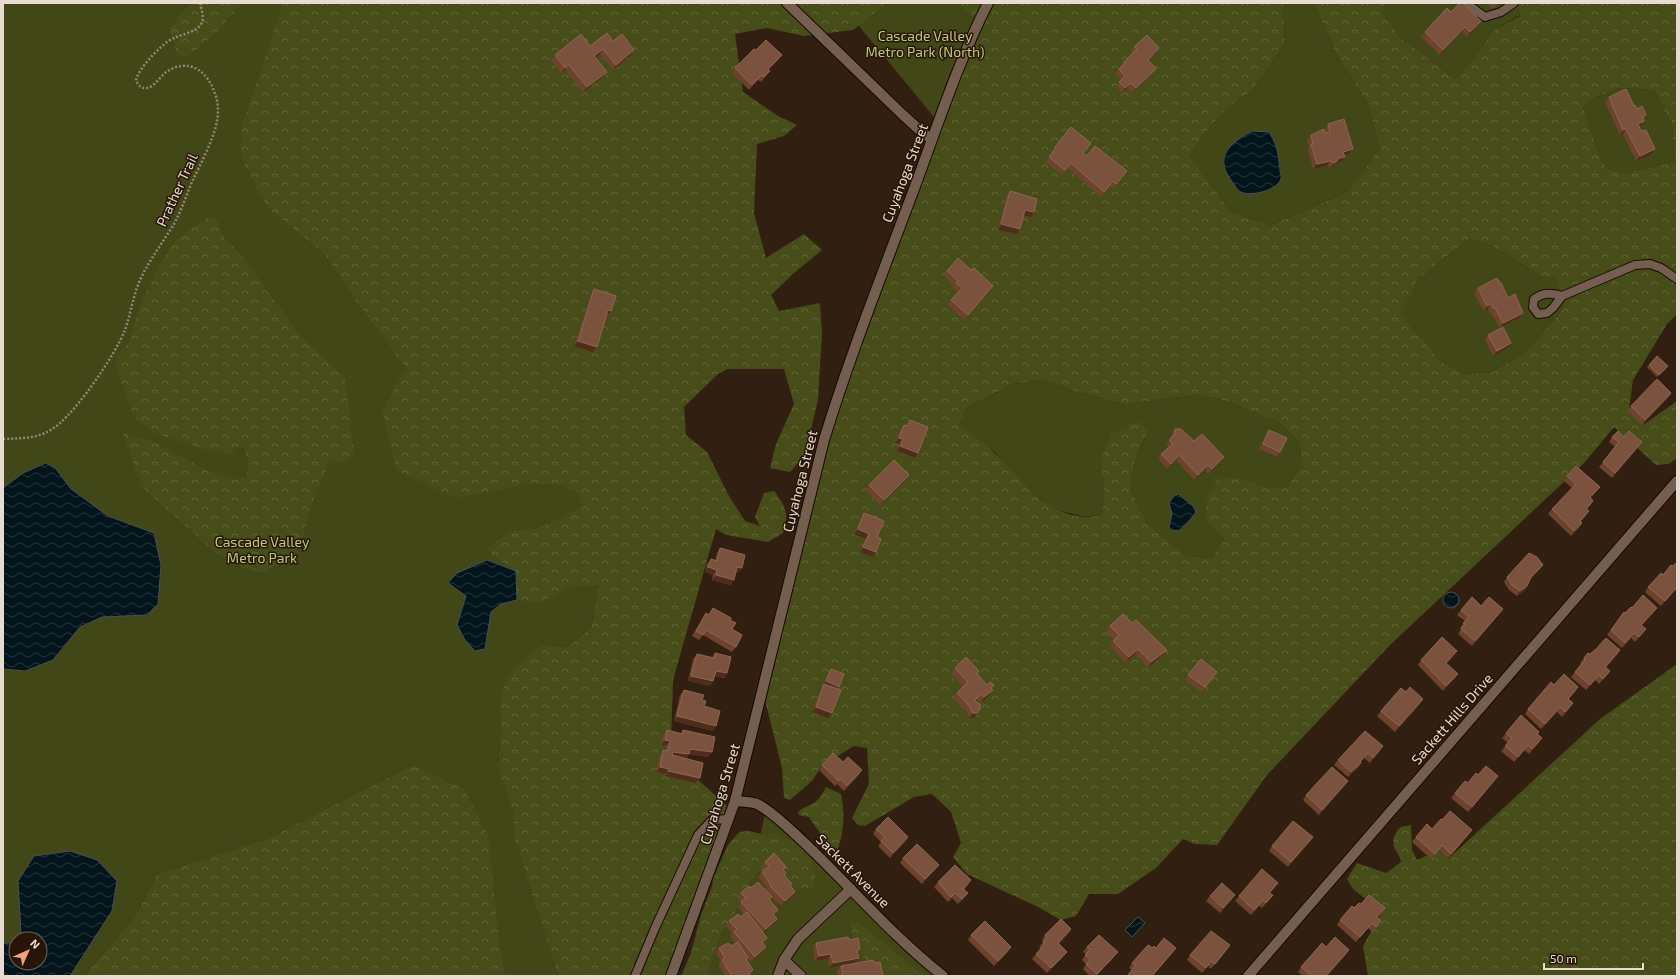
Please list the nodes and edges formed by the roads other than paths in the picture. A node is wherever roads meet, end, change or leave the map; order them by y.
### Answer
1 (788, 3) edge
2 (988, 3) edge
3 (1466, 3) edge
4 (1514, 3) edge
5 (932, 139) junction
6 (1677, 279) edge
7 (1562, 296) dead end
8 (1677, 481) edge
9 (735, 801) junction
10 (728, 819) junction
11 (851, 889) junction
12 (784, 960) junction
13 (635, 976) edge
14 (671, 976) edge
15 (778, 976) edge
16 (801, 976) edge
17 (943, 976) edge
18 (1248, 976) edge

1 - 5 street
2 - 5 street, Cuyahoga Street
3 - 4 lane
5 - 9 street, Cuyahoga Street
6 - 7 lane
8 - 18 street, Sackett Hills Drive
9 - 10 street, Cuyahoga Street
9 - 11 street, Sackett Avenue
10 - 13 lane
10 - 14 street, Cuyahoga Street
11 - 12 street
11 - 17 street, Sackett Avenue
12 - 15 street
12 - 16 street

